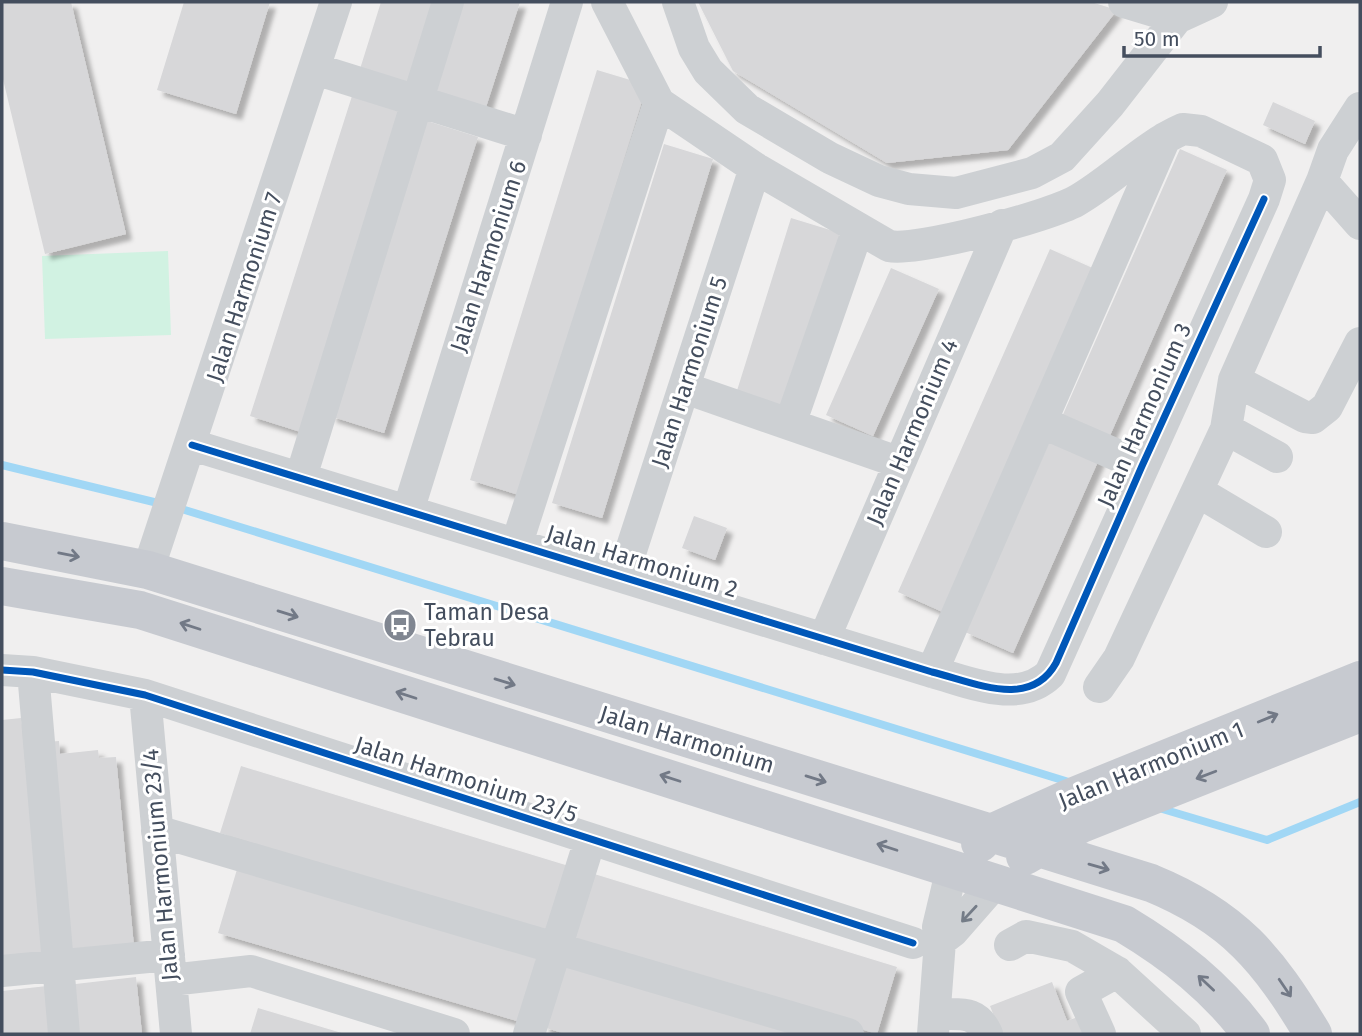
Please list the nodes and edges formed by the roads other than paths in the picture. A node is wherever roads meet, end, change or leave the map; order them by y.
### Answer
1 (336, 2) edge
2 (448, 2) edge
3 (567, 2) edge
4 (607, 2) edge
5 (678, 2) edge
6 (1124, 2) edge
7 (1212, 2) edge
8 (1177, 18) junction
9 (315, 69) junction
10 (416, 101) junction
11 (659, 103) junction
12 (1360, 108) edge
13 (526, 135) junction
14 (1165, 138) junction
15 (755, 168) junction
16 (1322, 181) junction
17 (1360, 224) edge
18 (1002, 225) junction
19 (858, 229) junction
20 (1360, 343) edge
21 (1234, 380) junction
22 (685, 387) junction
23 (1041, 422) junction
24 (790, 424) junction
25 (1226, 429) junction
26 (192, 445) junction
27 (1277, 457) dead end
28 (898, 462) junction
29 (1142, 466) junction
30 (300, 477) junction
31 (1197, 491) junction
32 (408, 511) junction
33 (1266, 532) dead end
34 (2, 541) edge
35 (517, 543) junction
36 (148, 570) junction
37 (623, 575) junction
38 (2, 586) edge
39 (824, 639) junction
40 (1062, 649) joint
41 (17, 671) edge
42 (932, 672) junction
43 (1360, 681) edge
44 (1099, 687) dead end
45 (145, 695) junction
46 (1360, 713) edge
47 (1115, 795) junction
48 (157, 831) junction
49 (989, 834) junction
50 (590, 840) junction
51 (1034, 848) junction
52 (952, 868) junction
53 (995, 883) junction
54 (927, 942) junction
55 (1010, 945) dead end
56 (557, 948) junction
57 (58, 965) junction
58 (170, 967) junction
59 (2, 971) edge
60 (1116, 972) junction
61 (934, 1024) edge
62 (64, 1034) edge
63 (176, 1034) edge
64 (454, 1034) edge
65 (529, 1034) edge
66 (848, 1034) edge
67 (987, 1034) edge
68 (1100, 1034) edge
69 (1185, 1034) edge
70 (1251, 1034) edge
71 (1312, 1034) edge

1 - 9 street, Jalan Harmonium 7
2 - 10 street
3 - 13 street, Jalan Harmonium 6
4 - 11 street
5 - 8 street
6 - 8 street
7 - 8 street
9 - 10 street
9 - 26 street, Jalan Harmonium 7
10 - 13 street
10 - 30 street
11 - 15 street
11 - 35 street
12 - 16 street
13 - 32 street, Jalan Harmonium 6
14 - 18 street
14 - 23 street
14 - 29 street, Jalan Harmonium 3
15 - 19 street
15 - 22 street, Jalan Harmonium 5
16 - 17 street
16 - 21 street
18 - 19 street
18 - 28 street, Jalan Harmonium 4
19 - 24 street
20 - 21 street
21 - 25 street
22 - 24 street
22 - 37 street, Jalan Harmonium 5
23 - 29 street
23 - 42 street
24 - 28 street
25 - 27 street
25 - 31 street
26 - 30 street, Jalan Harmonium 2
26 - 36 street, Jalan Harmonium 7
28 - 39 street, Jalan Harmonium 4
29 - 40 street, Jalan Harmonium 3
30 - 32 street, Jalan Harmonium 2
31 - 33 street
31 - 44 street
32 - 35 street, Jalan Harmonium 2
34 -> 36 main road, Jalan Harmonium
35 - 37 street, Jalan Harmonium 2
36 -> 49 main road, Jalan Harmonium
37 - 39 street, Jalan Harmonium 2
52 -> 38 main road, Jalan Harmonium
39 - 42 street, Jalan Harmonium 2
40 - 42 street, Jalan Harmonium 2
41 - 45 street, Jalan Harmonium 23/5
41 - 57 street
47 -> 43 main road, Jalan Harmonium 1
45 - 48 street, Jalan Harmonium 23/4
45 - 50 street, Jalan Harmonium 23/5
46 -> 47 main road, Jalan Harmonium 1
47 - 49 main road, Jalan Harmonium 1
47 - 51 main road, Jalan Harmonium 1
48 - 56 street
48 - 58 street, Jalan Harmonium 23/4
49 - 51 main road, Jalan Harmonium
49 - 52 main road, Jalan Harmonium 1
50 - 54 street, Jalan Harmonium 23/5
50 - 56 street
51 - 53 main road, Jalan Harmonium 1
51 -> 71 main road, Jalan Harmonium
52 - 53 main road, Jalan Harmonium
52 - 54 street
53 -> 54 street
70 -> 53 main road, Jalan Harmonium
54 - 61 street
55 - 60 street
56 - 65 street
56 - 66 street
57 - 58 street
57 - 59 street
57 - 62 street
58 - 63 street, Jalan Harmonium 23/4
58 - 64 street
60 - 68 street
60 - 69 street
61 - 67 street

